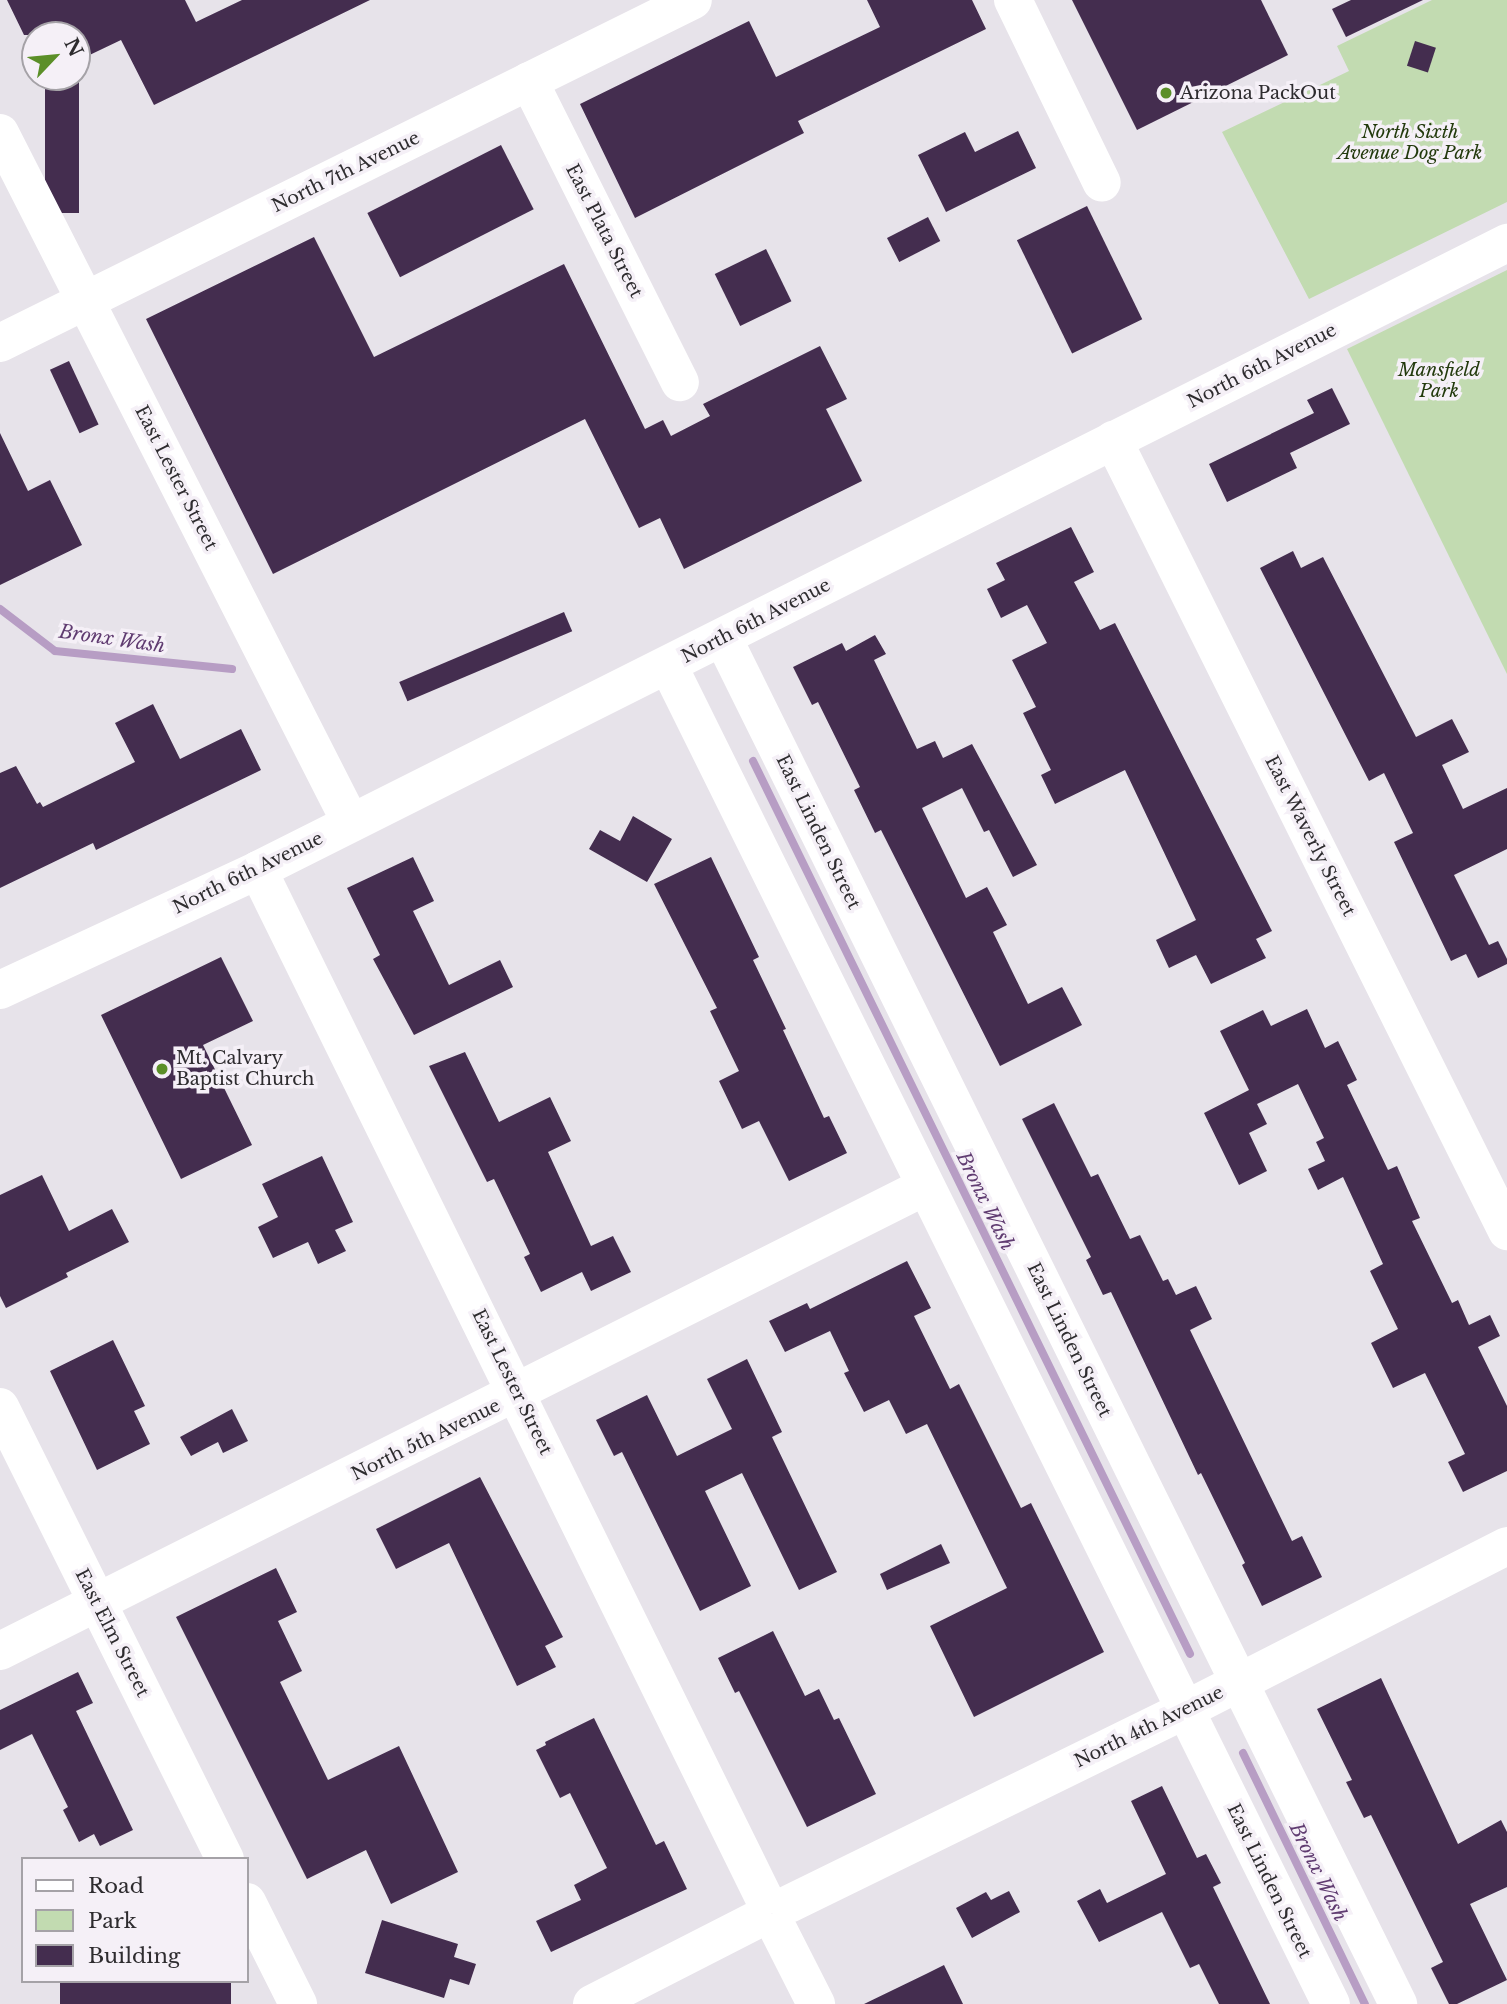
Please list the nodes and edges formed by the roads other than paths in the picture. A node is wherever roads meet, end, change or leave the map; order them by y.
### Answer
1 (692, 0) edge
2 (1013, 0) edge
3 (529, 81) junction
4 (0, 133) edge
5 (1102, 183) dead end
6 (1507, 243) edge
7 (85, 301) junction
8 (0, 343) edge
9 (680, 382) dead end
10 (1113, 440) junction
11 (723, 638) junction
12 (668, 665) junction
13 (351, 823) junction
14 (258, 870) junction
15 (0, 990) edge
16 (925, 1187) junction
17 (1507, 1231) edge
18 (518, 1394) junction
19 (0, 1407) edge
20 (1507, 1546) edge
21 (97, 1602) junction
22 (0, 1651) edge
23 (1237, 1683) junction
24 (1185, 1710) junction
25 (224, 1857) edge
26 (248, 1904) edge
27 (771, 1913) junction
28 (298, 2004) edge
29 (593, 2004) edge
30 (816, 2004) edge
31 (1331, 2004) edge
32 (1398, 2004) edge

1 - 3 street, North 7th Avenue
2 - 5 street
3 - 7 street, North 7th Avenue
3 - 9 street, East Plata Street
4 - 7 street, East Lester Street
6 - 10 street, North 6th Avenue
7 - 8 street, North 7th Avenue
7 - 13 street, East Lester Street
10 - 11 street, North 6th Avenue
10 - 17 street, East Waverly Street
11 - 12 street, North 6th Avenue
11 - 23 street, East Linden Street
12 - 13 street, North 6th Avenue
12 - 16 street, East Linden Street
13 - 14 street, North 6th Avenue
14 - 15 street, North 6th Avenue
14 - 18 street, East Lester Street
16 - 18 street, North 5th Avenue
16 - 24 street, East Linden Street
18 - 21 street, North 5th Avenue
18 - 27 street, East Lester Street
19 - 21 street, East Elm Street
20 - 23 street, North 4th Avenue
21 - 22 street, North 5th Avenue
21 - 25 street, East Elm Street
23 - 24 street, North 4th Avenue
23 - 32 street, East Linden Street
24 - 27 street, North 4th Avenue
24 - 31 street, East Linden Street
26 - 28 street
27 - 29 street, North 4th Avenue
27 - 30 street, East Lester Street

